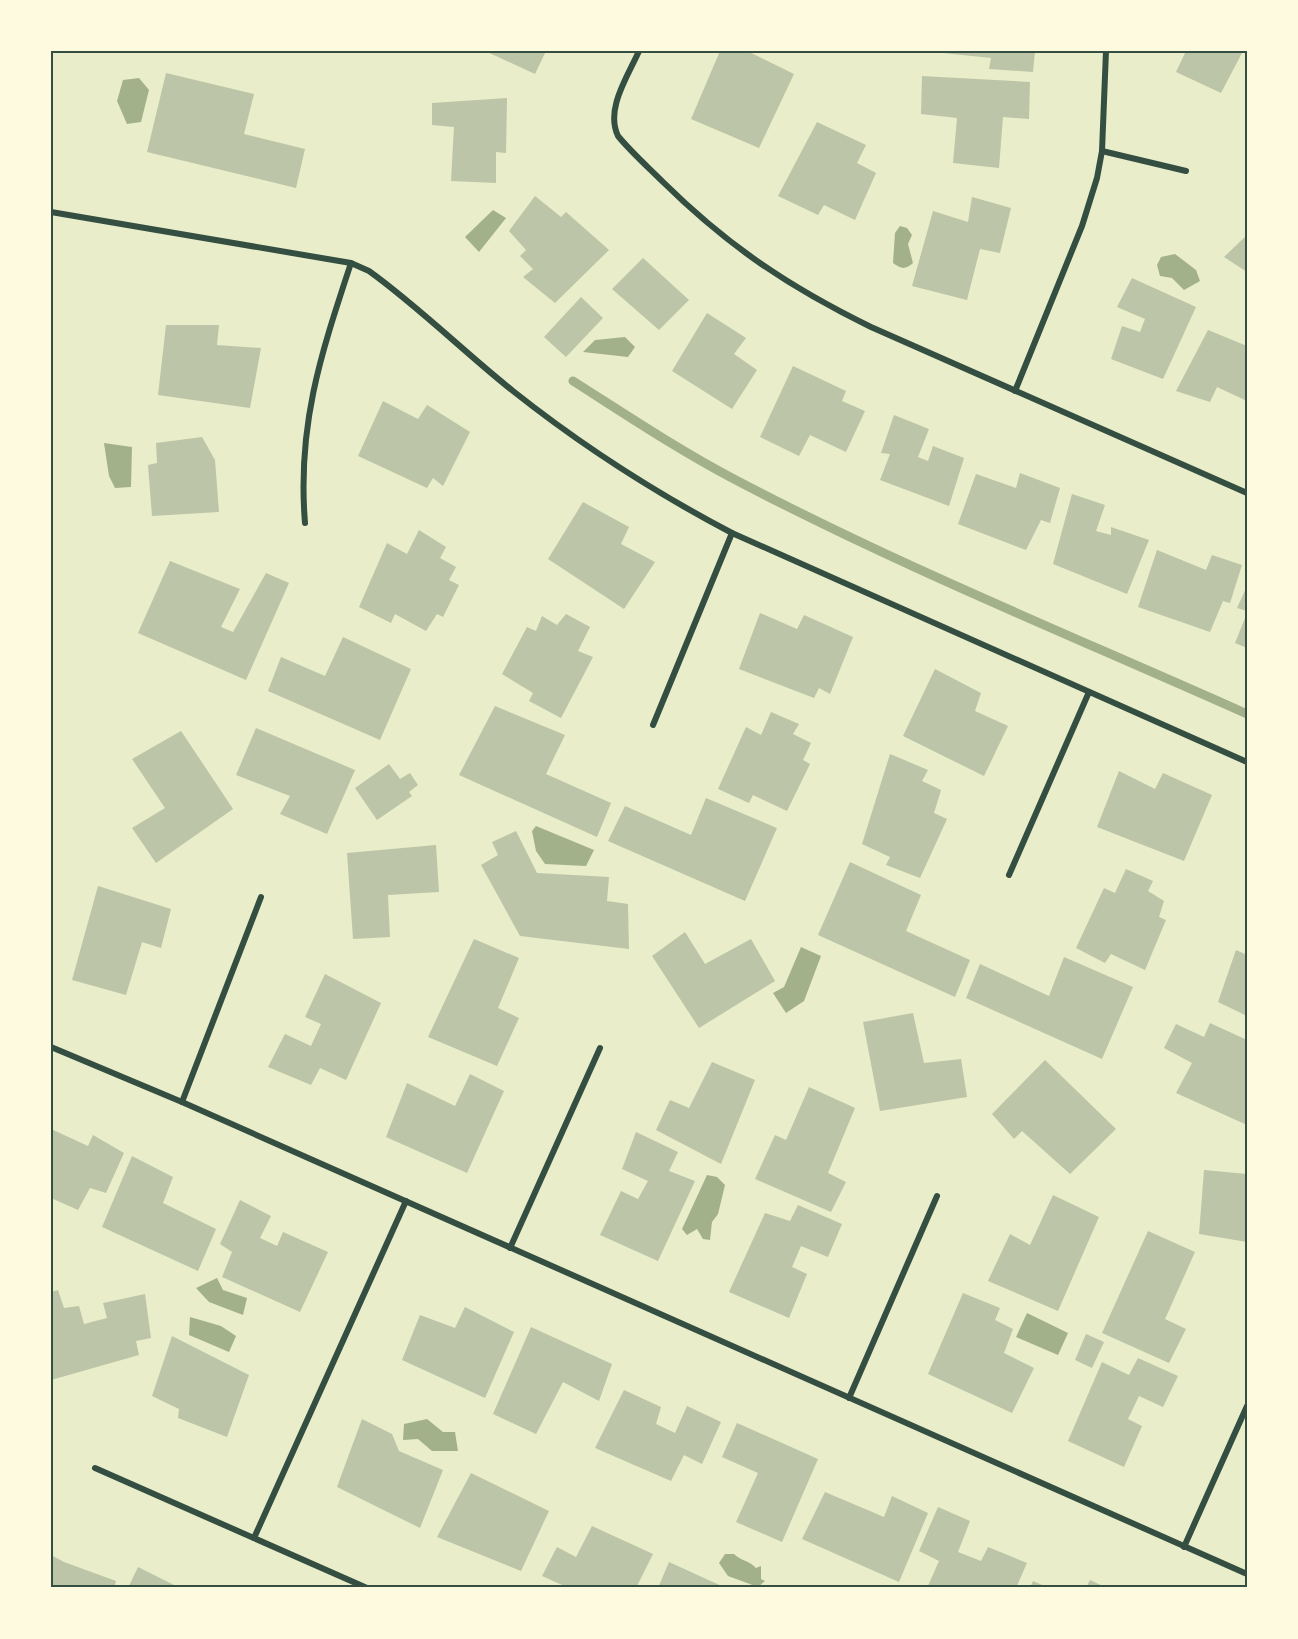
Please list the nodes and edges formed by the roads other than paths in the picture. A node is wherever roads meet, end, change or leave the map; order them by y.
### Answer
1 (639, 51) edge
2 (1106, 51) edge
3 (1102, 151) junction
4 (1186, 171) dead end
5 (51, 212) edge
6 (351, 263) junction
7 (1015, 391) junction
8 (1247, 494) edge
9 (305, 523) dead end
10 (732, 532) junction
11 (1089, 692) junction
12 (653, 725) dead end
13 (1247, 762) edge
14 (1009, 875) dead end
15 (261, 897) dead end
16 (51, 1047) edge
17 (600, 1048) dead end
18 (182, 1102) junction
19 (937, 1196) dead end
20 (406, 1202) junction
21 (510, 1248) junction
22 (849, 1398) junction
23 (1247, 1406) edge
24 (95, 1468) dead end
25 (254, 1538) junction
26 (1184, 1547) junction
27 (1247, 1575) edge
28 (367, 1588) edge

1 - 7 street
2 - 3 street
3 - 4 street
3 - 7 street
5 - 6 street
6 - 9 street
6 - 10 street
7 - 8 street
10 - 11 street
10 - 12 street
11 - 13 street
11 - 14 street
15 - 18 street
16 - 18 street
17 - 21 street
18 - 20 street
19 - 22 street
20 - 21 street
20 - 25 street
21 - 22 street
22 - 26 street
23 - 26 street
24 - 25 street
25 - 28 street
26 - 27 street

